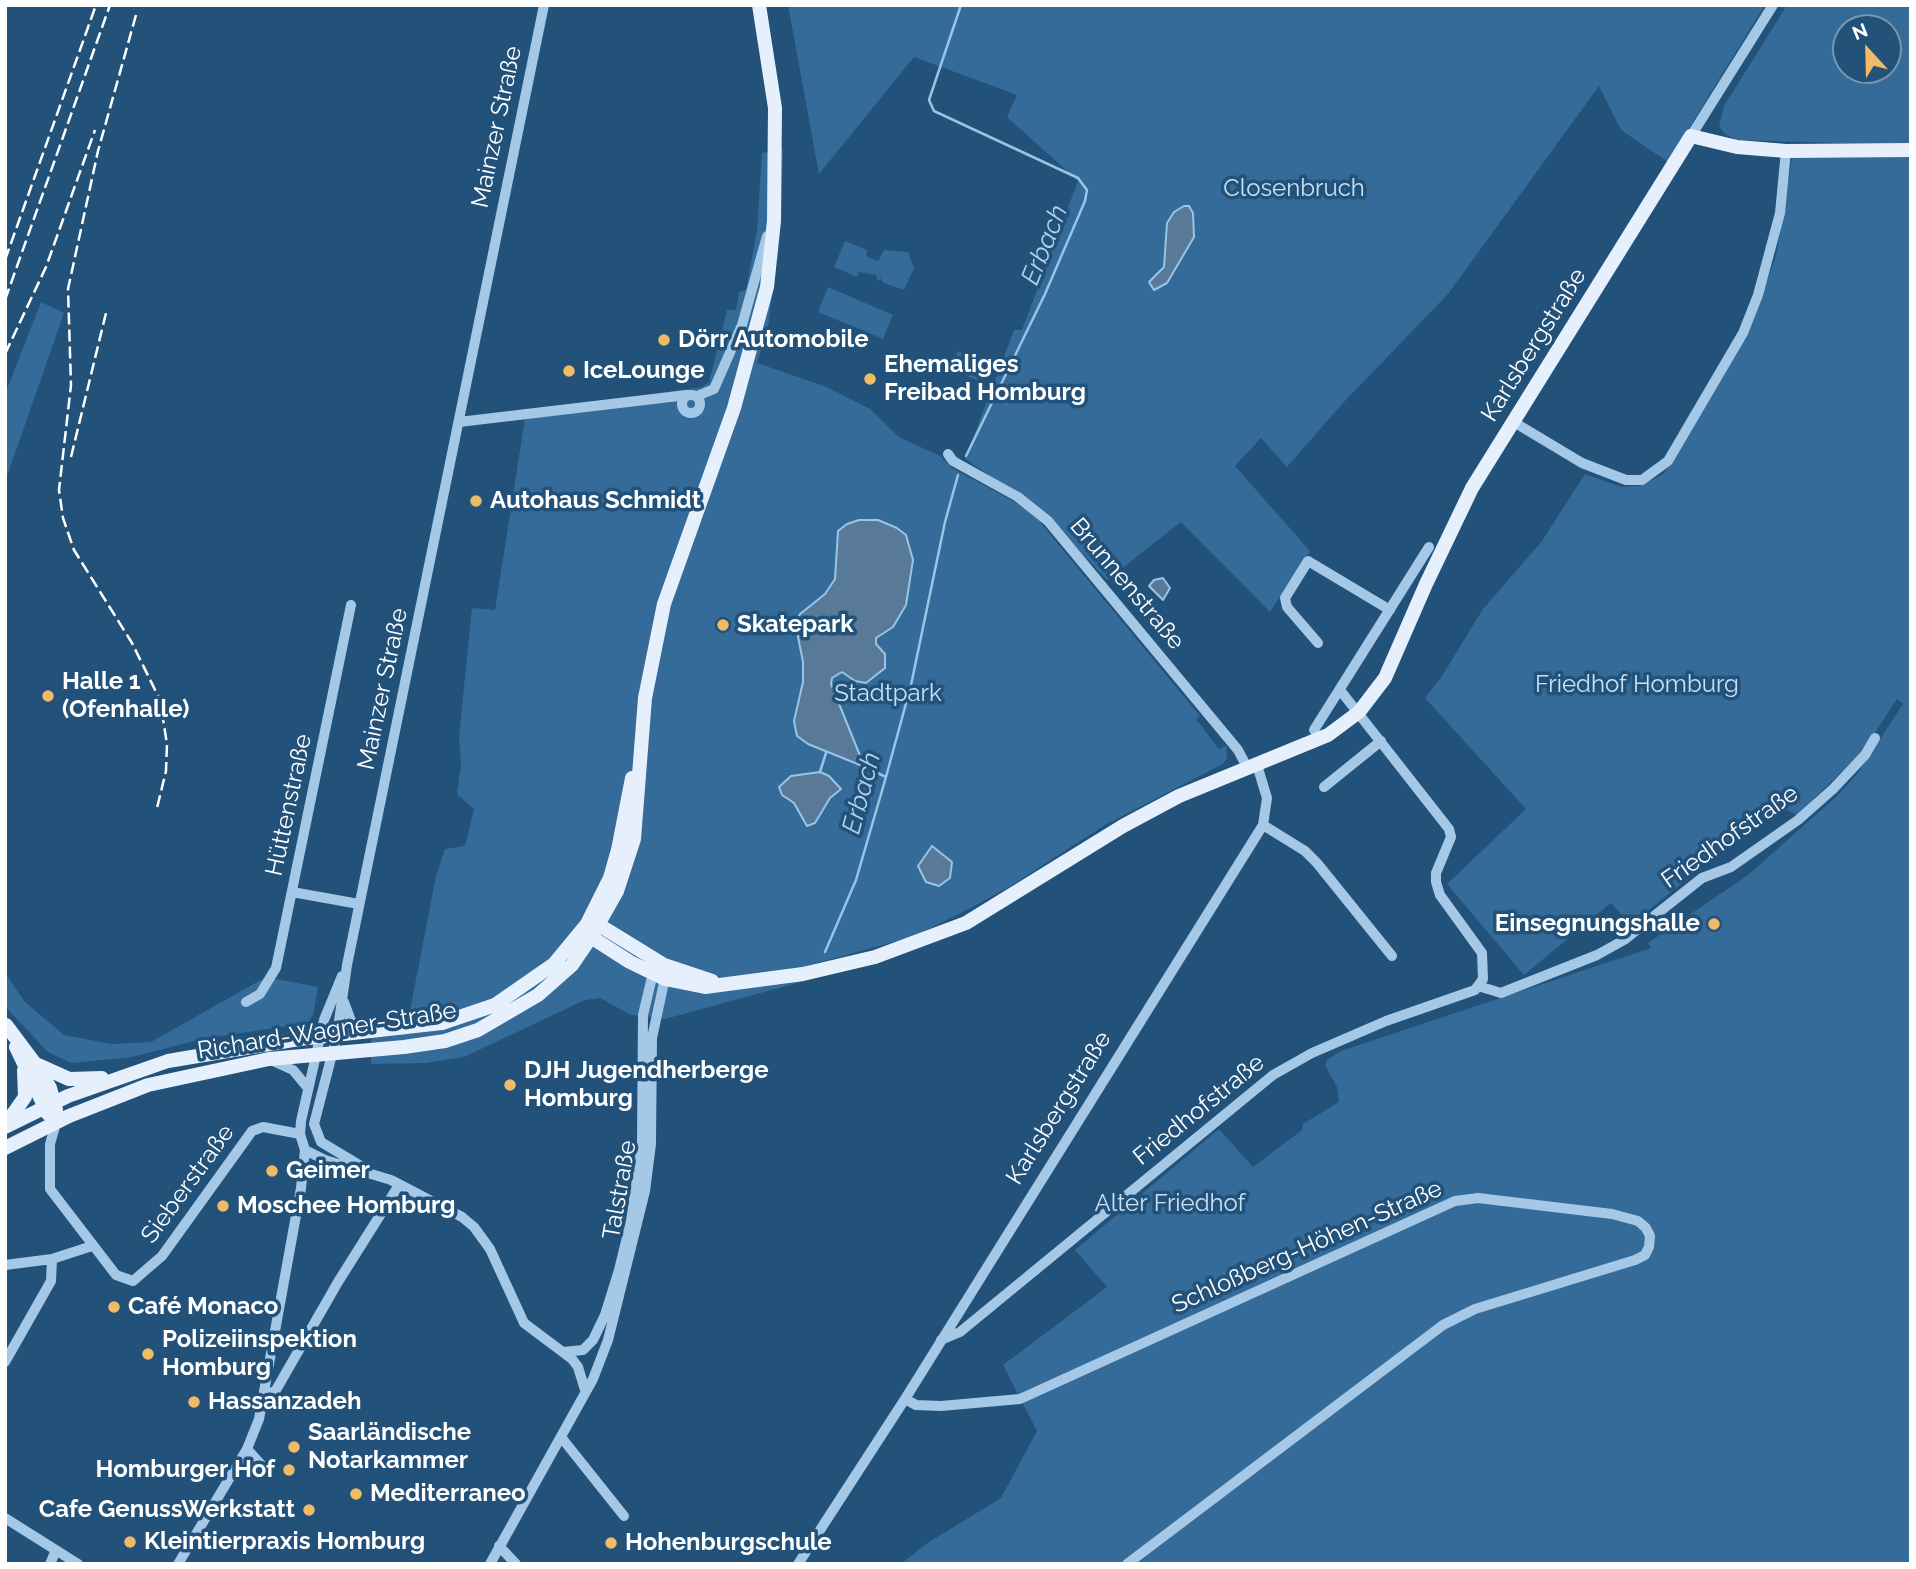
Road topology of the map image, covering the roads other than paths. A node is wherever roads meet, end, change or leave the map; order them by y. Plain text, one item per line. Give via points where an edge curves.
1 (544, 5) edge
2 (759, 5) edge
3 (1773, 5) edge
4 (1691, 136) junction
5 (1911, 150) edge
6 (1786, 151) junction
7 (774, 221) junction
8 (692, 396) junction
9 (632, 403) junction
10 (1512, 421) junction
11 (459, 422) junction
12 (948, 454) dead end
13 (1429, 547) dead end
14 (1410, 577) junction
15 (1426, 584) junction
16 (351, 605) dead end
17 (1390, 610) junction
18 (1318, 643) dead end
19 (1340, 690) junction
20 (1359, 712) junction
21 (1314, 730) dead end
22 (1875, 738) dead end
23 (1381, 741) junction
24 (1252, 767) junction
25 (1324, 787) dead end
26 (1263, 825) junction
27 (292, 892) junction
28 (359, 904) junction
29 (593, 929) junction
30 (1392, 956) dead end
31 (347, 965) junction
32 (661, 972) junction
33 (1478, 986) junction
34 (343, 996) junction
35 (246, 1002) dead end
36 (5, 1025) edge
37 (369, 1033) junction
38 (337, 1035) junction
39 (320, 1037) junction
40 (18, 1052) junction
41 (332, 1054) junction
42 (315, 1056) junction
43 (270, 1059) junction
44 (36, 1065) junction
45 (122, 1076) junction
46 (308, 1088) junction
47 (50, 1104) junction
48 (56, 1123) junction
49 (5, 1126) edge
50 (300, 1135) junction
51 (321, 1142) junction
52 (5, 1148) edge
53 (310, 1152) junction
54 (369, 1172) junction
55 (399, 1185) junction
56 (92, 1246) junction
57 (52, 1259) junction
58 (5, 1265) edge
59 (941, 1340) junction
60 (563, 1352) junction
61 (5, 1362) edge
62 (585, 1390) junction
63 (262, 1399) junction
64 (905, 1399) junction
65 (561, 1437) junction
66 (247, 1449) junction
67 (267, 1471) dead end
68 (624, 1516) dead end
69 (5, 1518) edge
70 (499, 1546) junction
71 (57, 1550) junction
72 (50, 1564) edge
73 (78, 1564) edge
74 (178, 1564) edge
75 (490, 1564) edge
76 (516, 1564) edge
77 (798, 1564) edge
78 (1128, 1564) edge

1 - 11 street, Mainzer Straße
2 - 7 main road via 775,108
3 - 4 street
4 - 6 main road via 1728,146
4 - 10 main road, Karlsbergstraße
5 - 6 main road
6 - 10 street via 1780,213 1758,295 1743,333 1668,461 1642,480 1626,480 1582,463
7 - 8 street via 742,325 714,389
7 - 29 main road via 767,287 743,383 673,572 618,850
8 - 9 street
8 - 9 street via 701,403 692,413 672,405
9 - 11 street
10 - 15 main road, Karlsbergstraße via 1462,508
11 - 28 street, Mainzer Straße
12 - 24 street, Brunnenstraße via 1048,521
13 - 14 street
14 - 15 street
14 - 17 street
15 - 20 main road, Karlsbergstraße via 1385,678
16 - 27 street, Hüttenstraße
17 - 18 street via 1308,561 1285,598 1287,607
17 - 19 street
19 - 20 street
19 - 21 street
20 - 23 street
20 - 24 main road, Karlsbergstraße via 1328,735
22 - 33 street, Friedhofstraße via 1833,789 1798,820 1731,867 1702,878 1624,940 1501,993
23 - 25 street
23 - 33 street via 1449,829 1451,837 1436,882 1440,895 1482,953 1483,979
24 - 26 street, Karlsbergstraße via 1267,798
24 - 32 main road via 1143,815 966,923 909,946 803,974 729,984
26 - 30 street via 1317,863
26 - 59 street, Karlsbergstraße
27 - 28 street
27 - 35 street, Hüttenstraße via 276,968 260,994
28 - 31 street, Mainzer Straße
29 - 32 main road
29 - 37 main road, Richard-Wagner-Straße via 554,964 495,1005 442,1023
29 - 41 main road, Richard-Wagner-Straße via 572,965 538,995 487,1026 445,1041
31 - 34 street, Mainzer Straße
31 - 39 street, Mainzer Straße
32 - 60 street, Talstraße via 643,1015 642,1143 631,1221 606,1315 583,1350
32 - 62 street, Talstraße via 652,1038 651,1144 645,1191 608,1340
33 - 59 street, Friedhofstraße via 1312,1053 1273,1075 970,1323
34 - 37 street via 351,1021
34 - 38 street, Mainzer Straße
36 - 40 main road
36 - 44 main road
37 - 38 main road, Richard-Wagner-Straße
38 - 39 main road, Richard-Wagner-Straße
38 - 41 street, Mainzer Straße
39 - 42 street, Mainzer Straße
39 - 45 main road, Richard-Wagner-Straße via 198,1055
40 - 47 main road
40 - 49 main road via 26,1091 17,1113
41 - 42 main road, Richard-Wagner-Straße
41 - 51 street, Mainzer Straße via 314,1125
42 - 43 main road, Richard-Wagner-Straße
42 - 46 street, Mainzer Straße
43 - 46 street via 293,1070
43 - 48 main road, Richard-Wagner-Straße via 148,1085
44 - 45 main road via 69,1079
44 - 47 main road
45 - 47 main road, Richard-Wagner-Straße
46 - 50 street, Mainzer Straße
47 - 48 main road
47 - 49 main road, Richard-Wagner-Straße
48 - 52 main road, Richard-Wagner-Straße
48 - 56 street via 48,1176 54,1195
50 - 53 street, Mainzer Straße
50 - 56 street, Sieberstraße via 270,1128 252,1131 156,1264 133,1281 116,1275
51 - 53 street via 310,1144
51 - 54 street
53 - 54 street
53 - 63 street, Mainzer Straße
54 - 55 street
55 - 60 street via 462,1217 479,1232 491,1249 517,1312 538,1336
55 - 63 street via 276,1390
56 - 57 street
57 - 58 street
57 - 61 street via 51,1280
59 - 64 street, Karlsbergstraße
60 - 62 street via 578,1367
62 - 65 street, Talstraße
63 - 66 street, Mainzer Straße
64 - 77 street, Karlsbergstraße
64 - 78 street, Schloßberg-Höhen-Straße via 916,1405 941,1406 1027,1396 1455,1201 1478,1198 1626,1216 1646,1228 1649,1247 1635,1260 1475,1309 1443,1325
65 - 68 street
65 - 70 street, Talstraße
66 - 67 street
66 - 74 street, Mainzer Straße
69 - 71 street
70 - 75 street, Talstraße
70 - 76 street
71 - 72 street
71 - 73 street

